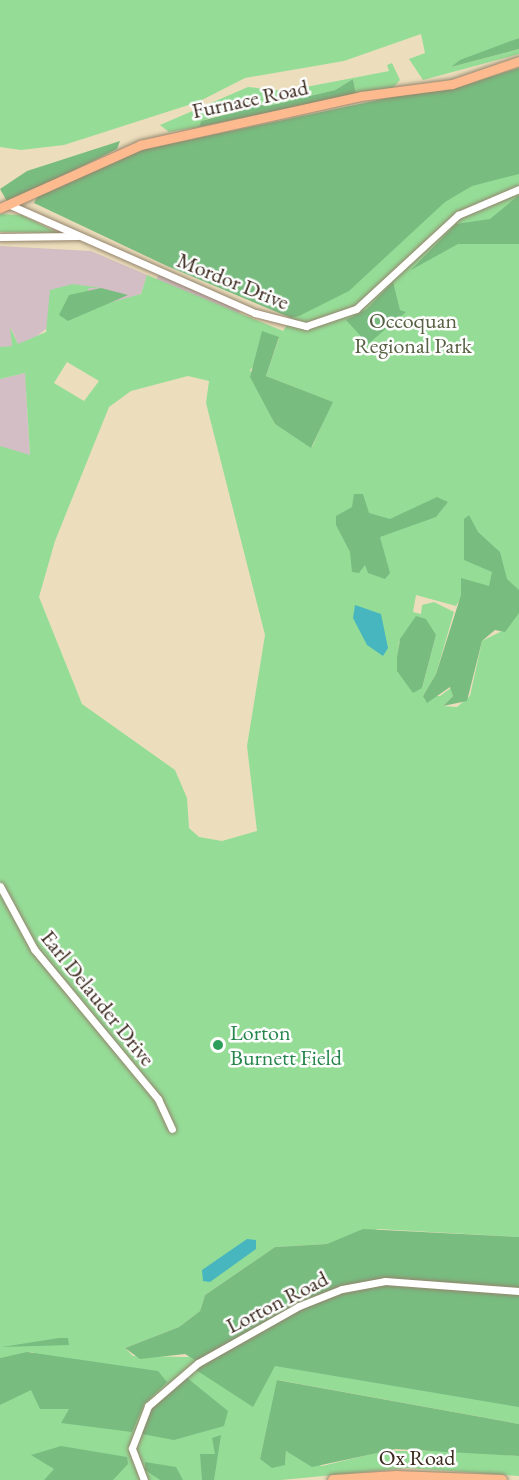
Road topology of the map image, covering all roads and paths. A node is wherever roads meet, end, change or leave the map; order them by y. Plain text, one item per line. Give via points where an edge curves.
1 (519, 61) edge
2 (519, 189) edge
3 (5, 207) edge
4 (81, 236) junction
5 (0, 237) edge
6 (0, 886) edge
7 (172, 1129) dead end
8 (519, 1291) edge
9 (144, 1480) edge
10 (333, 1480) edge
11 (502, 1480) edge

1 - 3 main road, Furnace Road via 452,84 361,96 149,142 89,163
2 - 4 street, Mordor Drive via 458,215 356,309 317,325 294,325 255,313
3 - 4 street, Mordor Drive
4 - 5 street
6 - 7 street, Earl Delauder Drive via 34,949 158,1099
8 - 9 street, Lorton Road via 399,1280 357,1285 299,1306 198,1363 142,1415 132,1455
10 - 11 highway, Ox Road via 441,1476

